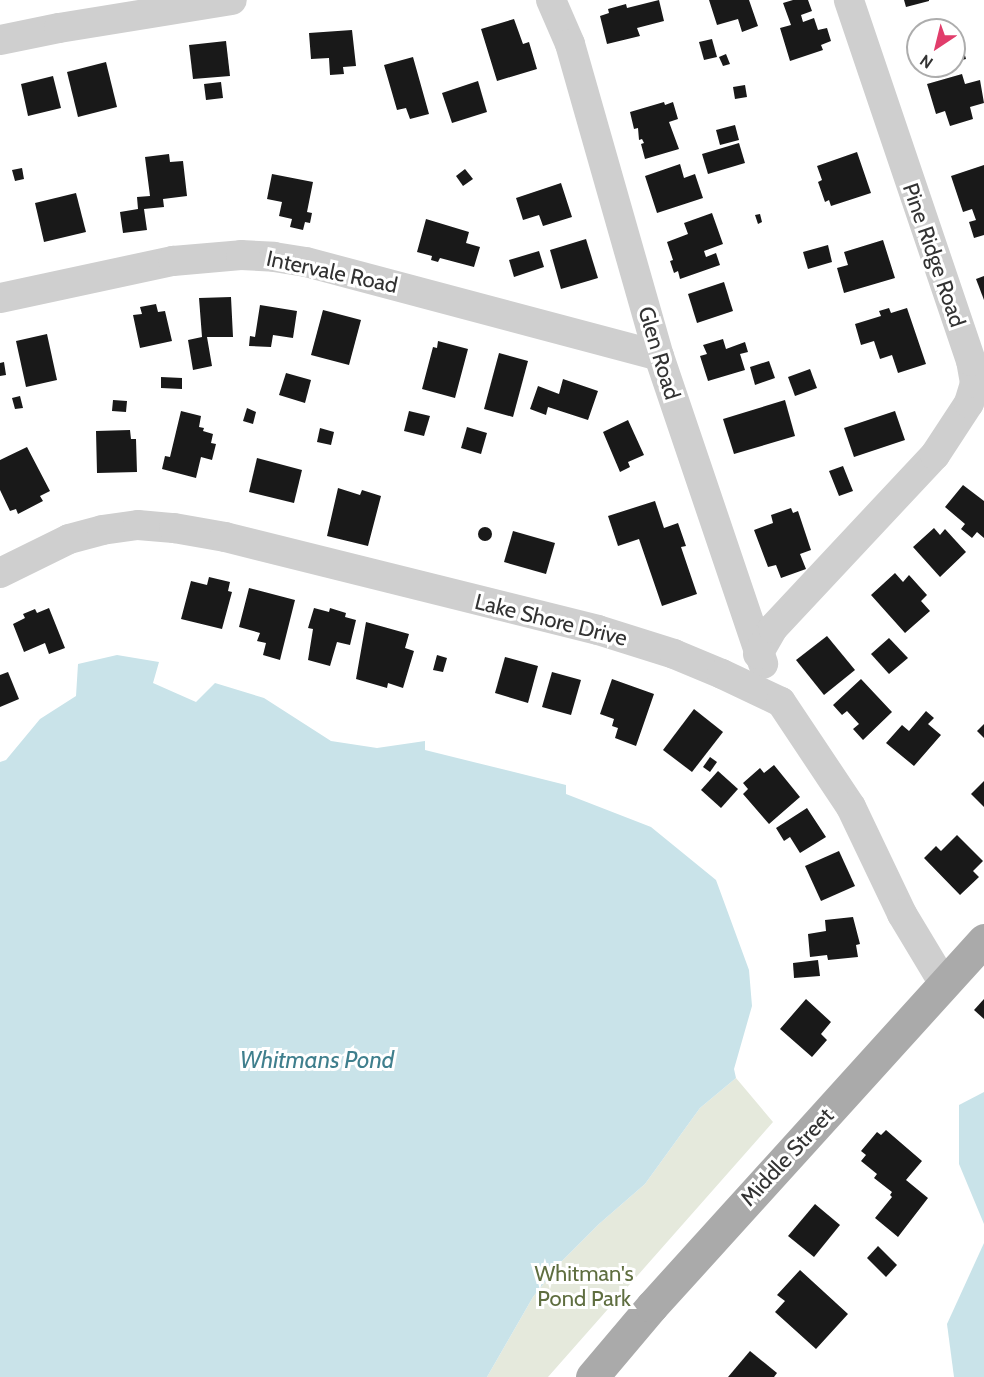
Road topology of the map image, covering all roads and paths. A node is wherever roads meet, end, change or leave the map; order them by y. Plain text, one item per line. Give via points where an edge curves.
1 (232, 0) edge
2 (551, 0) edge
3 (849, 0) edge
4 (0, 40) edge
5 (0, 298) edge
6 (659, 356) junction
7 (0, 573) edge
8 (758, 654) junction
9 (781, 702) junction
10 (984, 940) edge
11 (944, 984) junction
12 (592, 1377) edge

1 - 4 street
2 - 6 street, Glen Road via 570,44
3 - 8 street, Pine Ridge Road via 971,361 975,383 969,403 935,455 773,628
5 - 6 street, Intervale Road via 173,261 241,255 274,257 306,262
6 - 8 street, Glen Road
7 - 9 street, Lake Shore Drive via 69,539 102,530 138,525 174,528 225,537 598,630 674,654
8 - 9 street, Glen Road
9 - 11 street via 851,807 902,914
10 - 11 main road, Middle Street
11 - 12 main road, Middle Street

